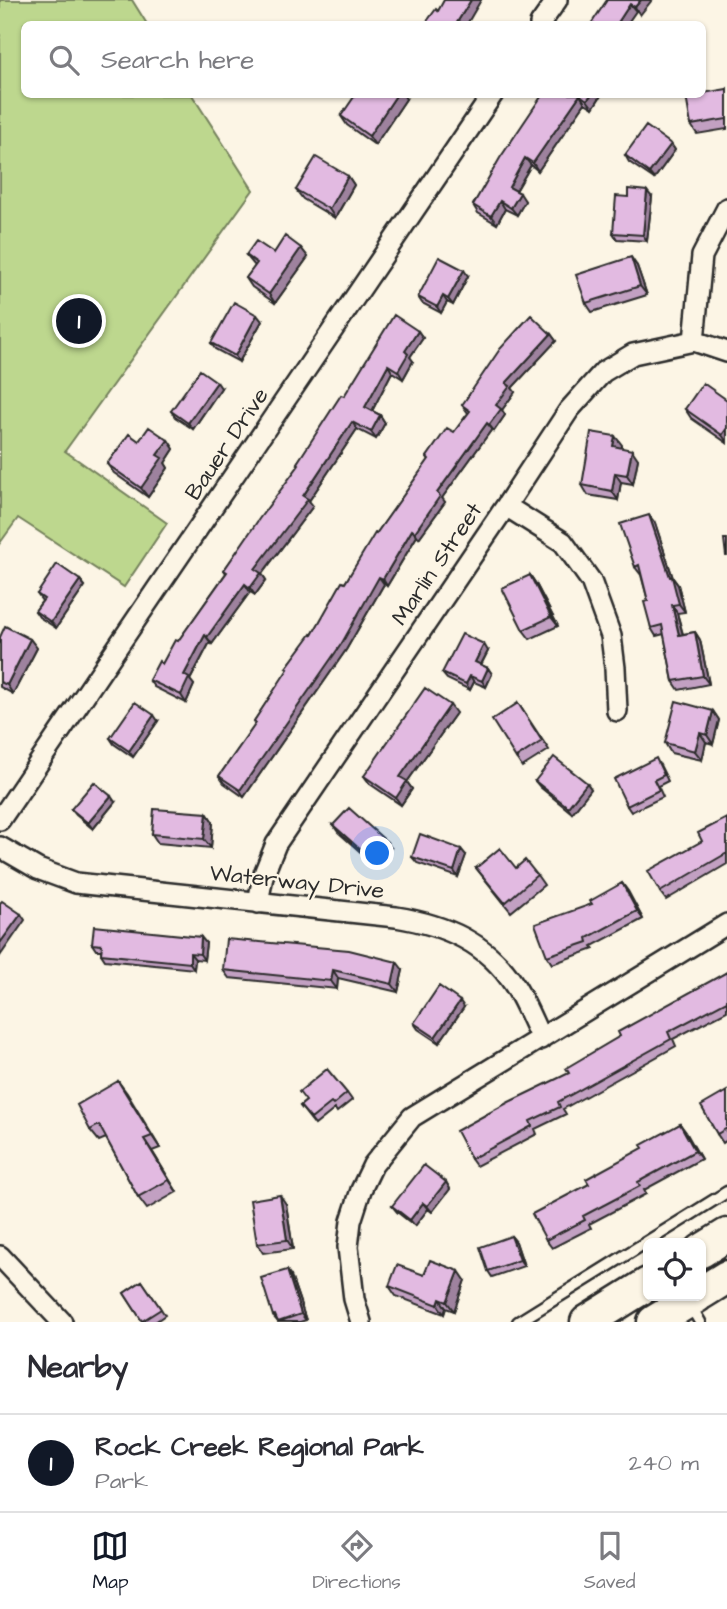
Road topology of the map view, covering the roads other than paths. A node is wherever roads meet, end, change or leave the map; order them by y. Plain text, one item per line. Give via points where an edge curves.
1 (557, 0) edge
2 (542, 21) edge
3 (490, 98) edge
4 (727, 208) edge
5 (694, 341) junction
6 (727, 352) edge
7 (506, 506) junction
8 (617, 710) dead end
9 (0, 820) edge
10 (0, 847) edge
11 (258, 903) junction
12 (727, 924) edge
13 (541, 1039) junction
14 (727, 1192) edge
15 (727, 1235) edge
16 (706, 1248) edge
17 (0, 1256) edge
18 (727, 1277) edge
19 (643, 1287) edge
20 (694, 1302) edge
21 (62, 1321) edge
22 (361, 1322) edge
23 (518, 1322) edge
24 (587, 1322) edge
25 (654, 1322) edge

1 - 2 street
3 - 9 street, Bauer Drive
4 - 5 street via 702,256
5 - 6 street
5 - 7 street, Marlin Street via 633,354 603,372 569,410
7 - 8 street via 563,542 591,581 611,636
7 - 11 street, Marlin Street via 276,844
10 - 11 street, Waterway Drive via 37,869 76,883
11 - 13 street, Waterway Drive via 397,917 457,933 494,960 515,986
12 - 13 street
13 - 22 street via 412,1117 373,1165 354,1211 348,1247
14 - 23 lane
15 - 16 main road
17 - 21 street
18 - 20 main road
19 - 24 main road
20 - 25 main road

